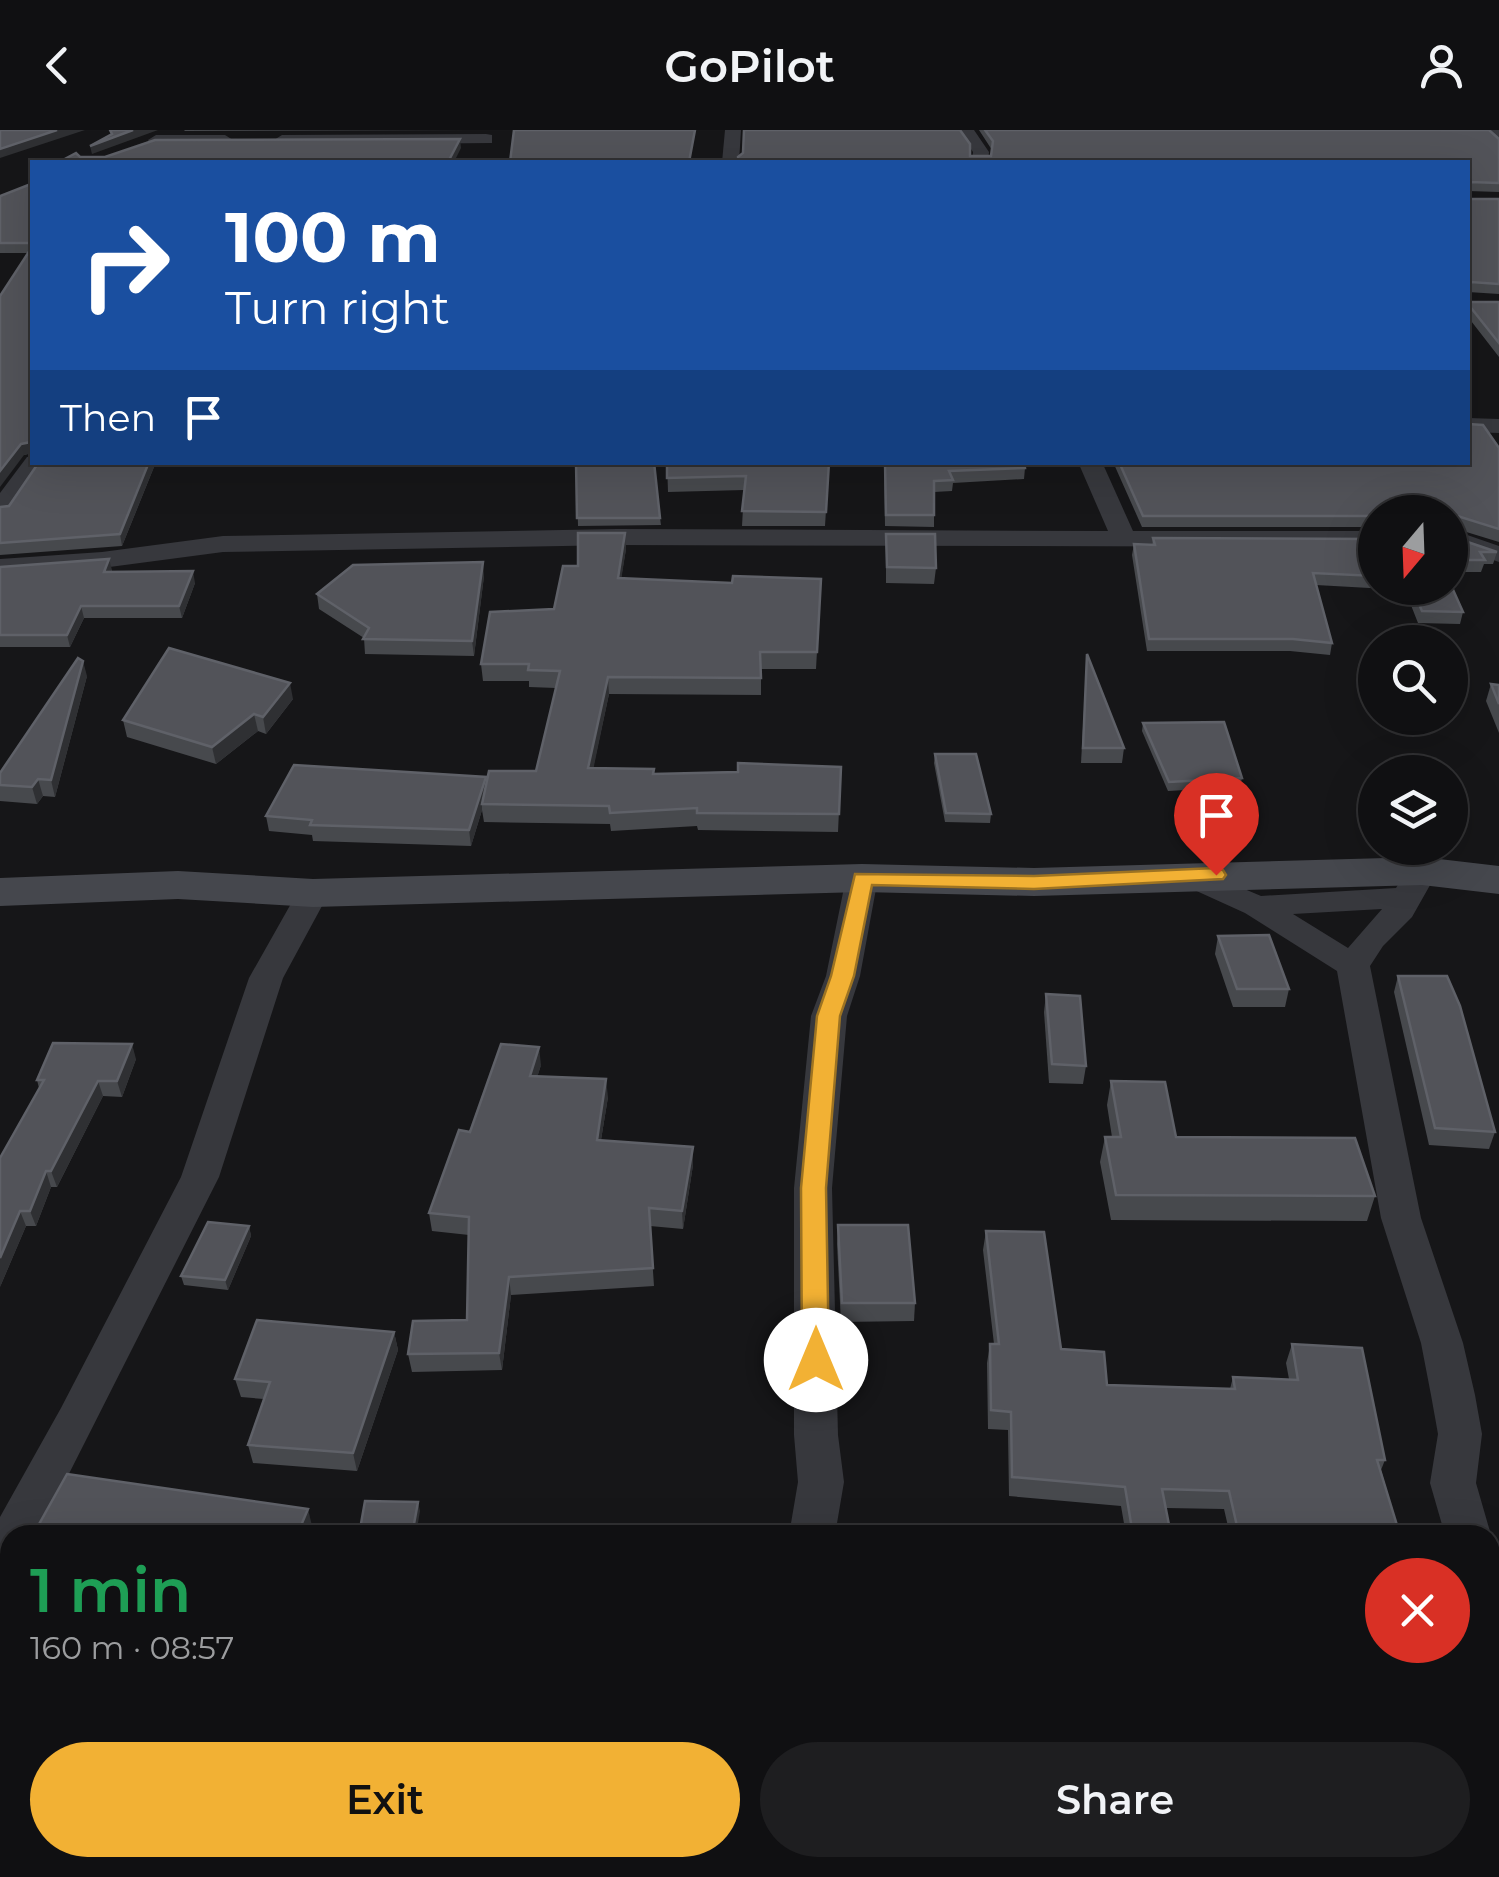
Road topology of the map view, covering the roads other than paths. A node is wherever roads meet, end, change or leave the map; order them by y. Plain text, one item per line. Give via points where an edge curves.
1 (185, 130) edge
2 (733, 130) edge
3 (966, 130) edge
4 (1490, 130) edge
5 (487, 134) edge
6 (234, 140) edge
7 (254, 140) edge
8 (1499, 140) edge
9 (479, 160) edge
10 (731, 160) edge
11 (980, 160) edge
12 (1470, 425) edge
13 (1499, 426) edge
14 (34, 465) edge
15 (1091, 465) edge
16 (0, 510) edge
17 (1123, 536) junction
18 (1358, 539) edge
19 (1468, 544) edge
20 (1499, 554) edge
21 (0, 567) edge
22 (1190, 876) junction
23 (862, 878) junction
24 (1499, 880) edge
25 (1414, 884) junction
26 (0, 892) edge
27 (313, 893) junction
28 (1257, 906) junction
29 (1353, 966) junction
30 (20, 1525) edge
31 (814, 1525) edge
32 (1465, 1525) edge

1 - 6 street via 148,143
2 - 10 street
3 - 11 street
4 - 8 street
5 - 7 street
5 - 9 street
12 - 13 street
14 - 16 street
15 - 17 street
17 - 18 street
17 - 21 street via 223,544
19 - 20 street
22 - 23 street via 1034,882
22 - 25 street
22 - 28 street
23 - 27 street
23 - 31 street via 829,1016 813,1188 821,1482
24 - 25 street
25 - 28 street
25 - 29 street
26 - 27 street via 178,884
27 - 30 street via 266,978 200,1177
28 - 29 street
29 - 32 street via 1401,1218 1453,1395 1460,1434 1453,1483

